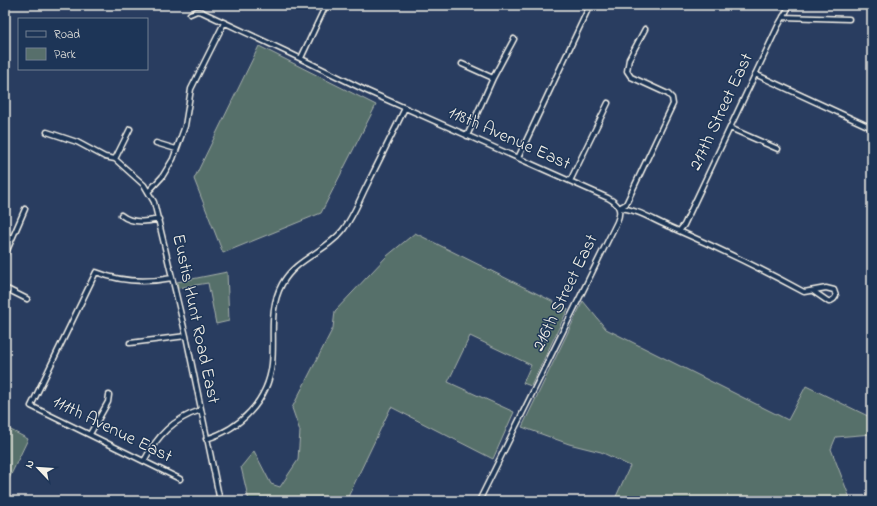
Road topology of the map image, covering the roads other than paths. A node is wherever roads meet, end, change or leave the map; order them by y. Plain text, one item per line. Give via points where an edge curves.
1 (326, 5) edge
2 (590, 5) edge
3 (790, 5) edge
4 (190, 14) dead end
5 (783, 17) junction
6 (849, 19) dead end
7 (224, 23) junction
8 (644, 29) dead end
9 (514, 39) dead end
10 (301, 58) junction
11 (462, 64) dead end
12 (755, 74) junction
13 (493, 78) junction
14 (608, 103) dead end
15 (405, 108) junction
16 (730, 128) junction
17 (872, 128) edge
18 (130, 129) dead end
19 (47, 132) dead end
20 (467, 136) junction
21 (156, 143) dead end
22 (176, 149) junction
23 (778, 149) dead end
24 (518, 158) junction
25 (115, 159) junction
26 (570, 181) junction
27 (149, 191) junction
28 (619, 208) junction
29 (25, 209) dead end
30 (121, 215) dead end
31 (159, 219) junction
32 (680, 230) junction
33 (5, 255) edge
34 (172, 278) junction
35 (5, 288) edge
36 (814, 291) junction
37 (27, 298) dead end
38 (186, 336) junction
39 (130, 343) dead end
40 (109, 395) dead end
41 (201, 410) junction
42 (90, 434) junction
43 (206, 439) junction
44 (144, 461) junction
45 (180, 479) dead end
46 (220, 501) edge
47 (480, 501) edge

1 - 10 street
2 - 24 street
3 - 5 street, 217th Street East
4 - 7 street, 118th Avenue East via 202,12
5 - 6 street
5 - 12 street, 217th Street East
7 - 10 street, 118th Avenue East
7 - 22 street via 191,89 185,126
8 - 28 street, 216th Street East via 629,59 627,71 631,77 668,94 672,98 671,108 626,204
9 - 13 street
10 - 15 street, 118th Avenue East
11 - 13 street
12 - 16 street, 217th Street East
12 - 17 street
13 - 20 street
14 - 26 street
15 - 20 street, 118th Avenue East
15 - 43 street via 347,224 332,241 299,263 282,283 273,307 272,364 263,394 250,412 235,426
16 - 23 street
16 - 32 street, 217th Street East
18 - 25 street
19 - 25 street
20 - 24 street, 118th Avenue East
21 - 22 street
22 - 27 street via 166,172
24 - 26 street, 118th Avenue East
25 - 27 street, Eustis Hunt Road East
26 - 28 street, 118th Avenue East via 614,202
27 - 31 street, Eustis Hunt Road East
28 - 32 street, 118th Avenue East via 631,209
28 - 47 street, 216th Street East via 619,218
29 - 33 street
30 - 31 street via 129,220
31 - 34 street, Eustis Hunt Road East
32 - 36 street, 118th Avenue East via 752,263 804,292
34 - 38 street, Eustis Hunt Road East
34 - 42 street, 111th Avenue East via 134,281 96,272 30,406
35 - 37 street
36 - 36 street, 118th Avenue East via 826,288 836,293 836,296 829,302
38 - 39 street
38 - 41 street, Eustis Hunt Road East
40 - 42 street via 108,402
41 - 43 street, Eustis Hunt Road East
41 - 44 street via 169,426 155,441
42 - 44 street, 111th Avenue East
43 - 46 street, Eustis Hunt Road East
44 - 45 street, 111th Avenue East

